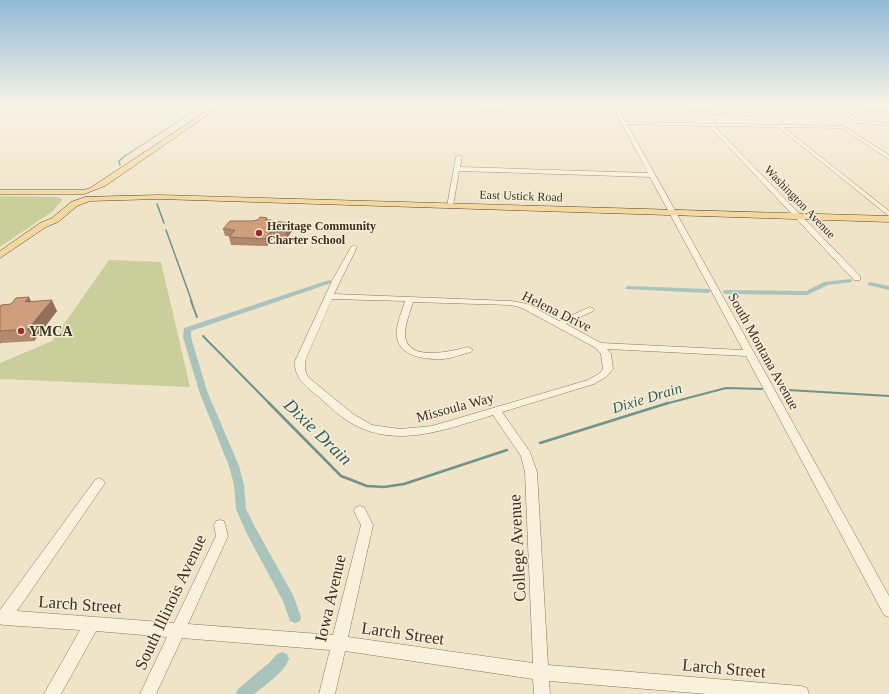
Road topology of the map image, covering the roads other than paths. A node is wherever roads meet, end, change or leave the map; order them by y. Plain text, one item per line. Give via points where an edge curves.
1 (172, 137) edge
2 (632, 137) edge
3 (723, 137) edge
4 (793, 137) edge
5 (859, 137) edge
6 (459, 157) dead end
7 (889, 157) edge
8 (457, 169) junction
9 (125, 170) junction
10 (652, 175) junction
11 (0, 192) edge
12 (101, 194) junction
13 (87, 195) junction
14 (152, 197) junction
15 (74, 198) junction
16 (450, 206) junction
17 (673, 213) junction
18 (889, 214) edge
19 (798, 217) junction
20 (889, 219) edge
21 (43, 225) junction
22 (354, 247) dead end
23 (0, 255) edge
24 (857, 278) dead end
25 (330, 296) junction
26 (410, 299) junction
27 (590, 309) dead end
28 (560, 324) junction
29 (599, 346) junction
30 (468, 350) dead end
31 (749, 353) junction
32 (496, 411) junction
33 (99, 483) dead end
34 (360, 512) dead end
35 (220, 525) dead end
36 (889, 610) edge
37 (2, 617) edge
38 (92, 624) junction
39 (177, 631) junction
40 (339, 643) junction
41 (541, 672) junction
42 (749, 692) edge
43 (52, 694) edge
44 (148, 694) edge
45 (327, 694) edge
46 (542, 694) edge
47 (801, 694) edge

1 - 9 main road
2 - 10 street, South Montana Avenue
3 - 19 street, Washington Avenue
4 - 18 street
5 - 7 street
6 - 8 street
8 - 10 street
8 - 16 street
9 - 12 main road via 105,187
9 - 13 main road via 112,176
10 - 17 street, South Montana Avenue
11 - 13 main road, East Ustick Road
11 - 15 main road, East Ustick Road via 62,194
12 - 13 main road, East Ustick Road via 97,191
12 - 14 main road, East Ustick Road
13 - 14 main road, East Ustick Road
13 - 15 main road, East Ustick Road
13 - 21 main road via 55,220
14 - 16 main road, East Ustick Road
15 - 21 main road
16 - 17 main road, East Ustick Road
17 - 19 main road, East Ustick Road
17 - 31 street, South Montana Avenue
19 - 20 main road, East Ustick Road
19 - 24 street, Washington Avenue
21 - 23 main road
22 - 25 street
25 - 26 street, Helena Drive
25 - 32 street, Missoula Way via 300,360 299,369 302,376 350,417 370,428 400,433 432,430
26 - 28 street, Helena Drive via 518,304
26 - 30 street via 401,334 404,346 430,357
27 - 28 street
28 - 29 street, Helena Drive
29 - 31 street, Helena Drive
29 - 32 street, Missoula Way via 606,354 608,362 608,369 603,375 591,382
31 - 36 street, South Montana Avenue
32 - 41 street, College Avenue via 526,454 531,472
33 - 37 street
34 - 40 street, Iowa Avenue via 367,525
35 - 39 street, South Illinois Avenue via 222,536
37 - 38 street, Larch Street
38 - 39 street, Larch Street
38 - 43 street
39 - 40 street, Larch Street
39 - 44 street, South Illinois Avenue
40 - 41 street, Larch Street
40 - 45 street, Iowa Avenue
41 - 42 street, Larch Street
41 - 46 street, College Avenue
42 - 47 street, Larch Street

